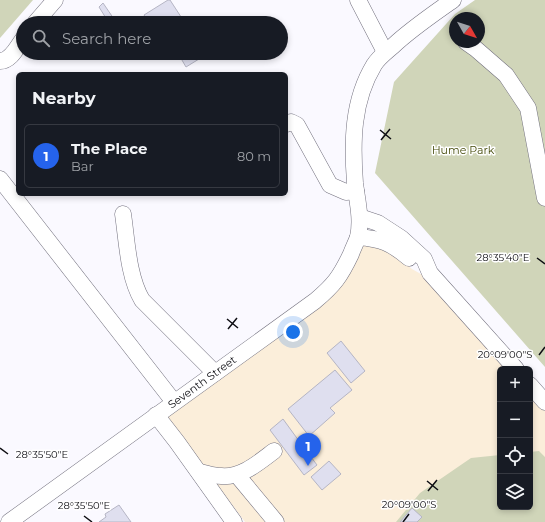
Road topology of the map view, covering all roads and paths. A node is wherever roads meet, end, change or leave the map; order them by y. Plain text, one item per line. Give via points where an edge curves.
1 (55, 0) edge
2 (358, 0) edge
3 (453, 0) edge
4 (41, 16) edge
5 (476, 48) edge
6 (16, 49) edge
7 (385, 52) junction
8 (0, 61) edge
9 (288, 123) edge
10 (0, 179) edge
11 (356, 191) junction
12 (545, 198) edge
13 (123, 214) dead end
14 (360, 217) junction
15 (358, 237) junction
16 (430, 272) junction
17 (513, 366) edge
18 (215, 373) junction
19 (533, 388) edge
20 (174, 402) junction
21 (545, 402) edge
22 (156, 415) junction
23 (274, 451) dead end
24 (199, 472) junction
25 (237, 474) junction
26 (9, 522) edge
27 (234, 522) edge
28 (276, 522) edge

1 - 4 street
2 - 7 street
3 - 7 street, Seventh Street
5 - 12 street via 506,75 528,108
6 - 8 street via 7,60
7 - 11 street, Seventh Street via 374,64 367,78 354,118
9 - 11 street via 297,125 330,185 346,192
10 - 20 street
11 - 14 street, Seventh Street
13 - 18 street via 136,290 142,300
14 - 15 street, Seventh Street
14 - 16 street via 378,223 401,238 424,259
15 - 16 street via 373,238 396,247
15 - 18 street, Seventh Street via 344,269 331,288
16 - 17 street
18 - 20 street, Seventh Street
19 - 21 street
20 - 22 street, Seventh Street
22 - 24 street
22 - 26 street, Seventh Street
23 - 25 street via 254,466
24 - 25 street via 222,476
24 - 27 street
25 - 28 street

